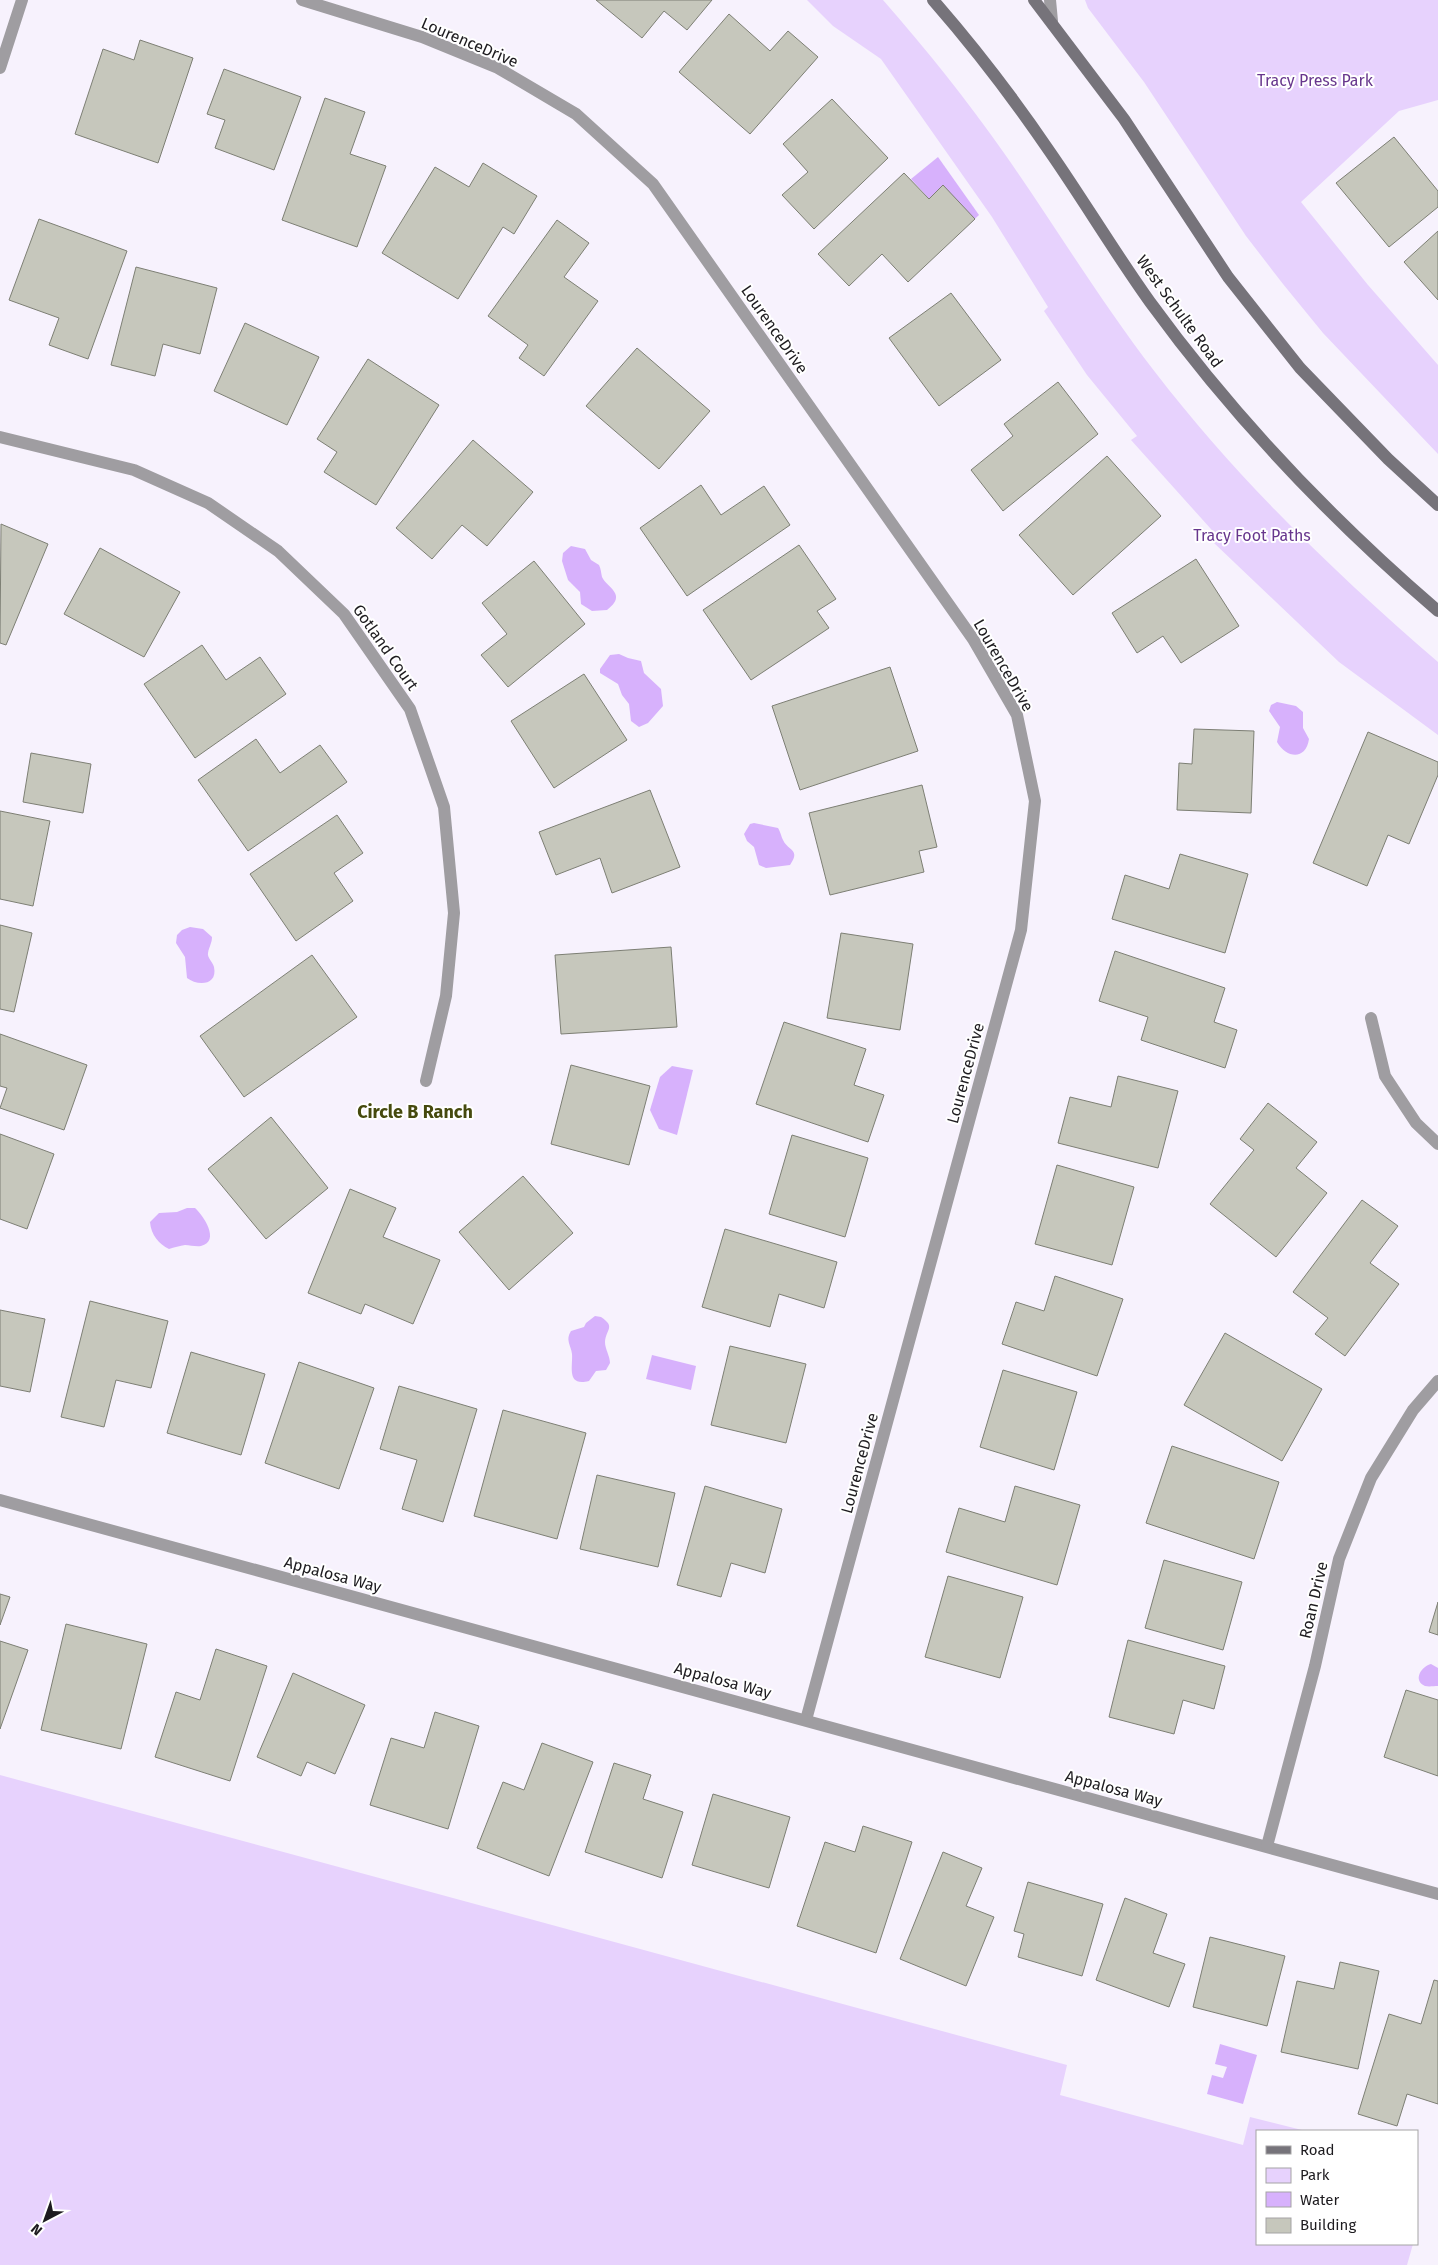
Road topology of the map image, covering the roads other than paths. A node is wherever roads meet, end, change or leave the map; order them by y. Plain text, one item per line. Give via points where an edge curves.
1 (22, 0) edge
2 (302, 0) edge
3 (933, 0) edge
4 (1034, 0) edge
5 (1050, 0) edge
6 (1052, 21) junction
7 (0, 68) edge
8 (0, 437) edge
9 (1438, 505) edge
10 (1438, 611) edge
11 (1371, 1018) dead end
12 (426, 1081) dead end
13 (1438, 1144) edge
14 (1438, 1381) edge
15 (0, 1500) edge
16 (806, 1720) junction
17 (1267, 1846) junction
18 (1438, 1894) edge

1 - 7 street
2 - 16 street, LourenceDrive via 422,37 498,68 576,114 653,184 973,639 1017,715 1035,801 1021,930
3 - 10 main road, West Schulte Road via 972,45 1049,150 1149,301 1221,394 1322,504
4 - 6 main road
5 - 6 street
6 - 9 main road via 1124,119 1228,278 1300,368 1388,459
8 - 12 street, Gotland Court via 134,470 208,503 278,551 344,614 410,709 444,807 454,913 446,996
11 - 13 street via 1385,1076 1416,1123
14 - 17 street, Roan Drive via 1413,1410 1371,1478 1339,1559 1315,1666
15 - 16 street, Appalosa Way
16 - 17 street, Appalosa Way
17 - 18 street, Appalosa Way

